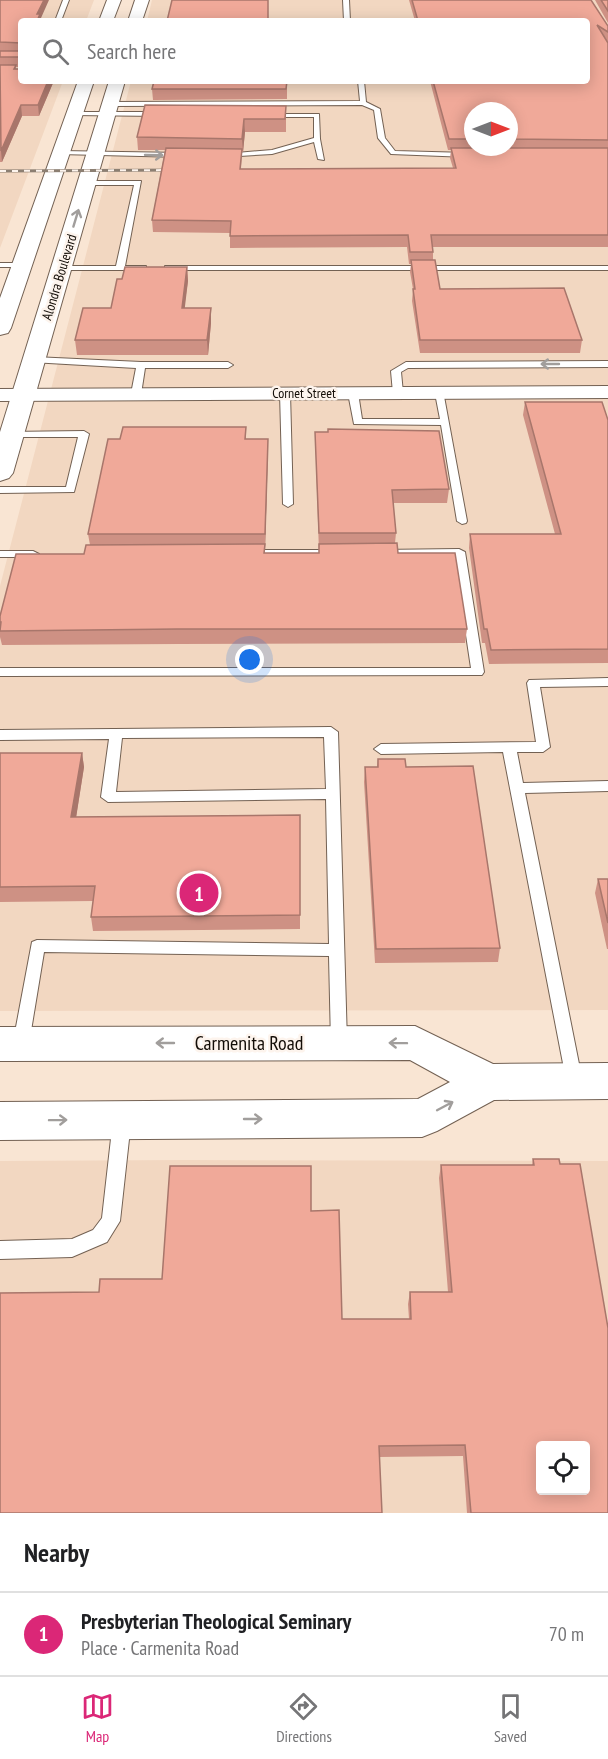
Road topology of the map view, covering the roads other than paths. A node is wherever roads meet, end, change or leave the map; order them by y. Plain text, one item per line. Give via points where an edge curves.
1 (66, 0) edge
2 (114, 0) edge
3 (141, 0) edge
4 (346, 0) edge
5 (59, 18) edge
6 (106, 18) edge
7 (136, 18) edge
8 (348, 18) edge
9 (85, 84) edge
10 (116, 84) edge
11 (361, 84) edge
12 (363, 103) junction
13 (76, 109) junction
14 (109, 109) junction
15 (170, 114) edge
16 (260, 115) edge
17 (317, 140) junction
18 (61, 153) junction
19 (95, 155) junction
20 (464, 155) edge
21 (186, 156) edge
22 (221, 156) edge
23 (322, 159) dead end
24 (87, 183) junction
25 (0, 265) edge
26 (22, 265) junction
27 (61, 268) junction
28 (120, 268) junction
29 (608, 268) edge
30 (2, 319) edge
31 (34, 360) junction
32 (608, 364) edge
33 (141, 365) junction
34 (228, 365) dead end
35 (608, 392) edge
36 (285, 393) junction
37 (353, 393) junction
38 (398, 393) junction
39 (440, 393) junction
40 (12, 394) edge
41 (136, 394) junction
42 (445, 422) junction
43 (11, 434) junction
44 (0, 473) edge
45 (0, 490) edge
46 (288, 504) dead end
47 (462, 521) dead end
48 (235, 553) edge
49 (47, 554) edge
50 (0, 555) edge
51 (0, 672) edge
52 (608, 682) edge
53 (116, 733) junction
54 (0, 735) edge
55 (509, 748) junction
56 (381, 749) dead end
57 (608, 786) edge
58 (517, 788) junction
59 (334, 794) junction
60 (336, 950) junction
61 (339, 1042) junction
62 (10, 1044) edge
63 (591, 1081) edge
64 (489, 1082) junction
65 (122, 1119) junction
66 (0, 1120) edge
67 (0, 1250) edge

1 - 5 lane
2 - 6 main road
3 - 7 main road
4 - 8 lane
9 - 13 main road
10 - 14 main road, Alondra Boulevard
11 - 12 lane
12 - 14 lane
12 - 20 lane via 377,109 380,137 393,153
13 - 14 main road
13 - 18 main road
14 - 15 lane
14 - 19 main road, Alondra Boulevard
16 - 17 lane via 317,115
17 - 22 lane via 245,156
17 - 23 lane
18 - 19 lane
18 - 26 main road
19 -> 21 lane
19 - 24 main road, Alondra Boulevard
27 -> 24 main road, Alondra Boulevard
24 - 28 lane via 138,183
25 - 26 lane
26 - 30 main road
27 - 28 lane
27 - 31 main road, Alondra Boulevard
28 - 29 lane
31 - 33 lane
31 - 40 main road, Alondra Boulevard
32 -> 38 lane via 406,365 396,371
33 - 34 lane
33 - 41 lane
35 - 39 street, Cornet Street
36 - 37 street, Cornet Street
36 - 41 street, Cornet Street
36 - 46 lane
37 - 38 street, Cornet Street
37 - 42 lane via 357,422
38 - 39 street, Cornet Street
39 - 42 lane
40 - 41 street, Cornet Street
40 - 43 main road, Alondra Boulevard
42 - 47 lane
43 - 44 main road, Alondra Boulevard
43 - 45 lane via 84,434 70,490
48 - 51 lane via 459,552 478,672
49 - 50 lane
52 - 55 lane via 532,683 543,747
53 - 54 lane
53 - 59 lane via 331,732
53 - 59 lane via 108,797
55 - 56 lane
55 - 58 lane
57 - 58 lane
58 - 63 lane
59 - 60 lane
60 - 61 lane
60 - 62 lane via 37,946
61 -> 62 main road, Carmenita Road
64 -> 61 main road, Carmenita Road via 415,1043
63 - 64 main road, Carmenita Road
65 -> 64 main road, Carmenita Road via 422,1118
66 -> 65 main road, Carmenita Road
65 - 67 lane via 111,1221 100,1236 72,1248

